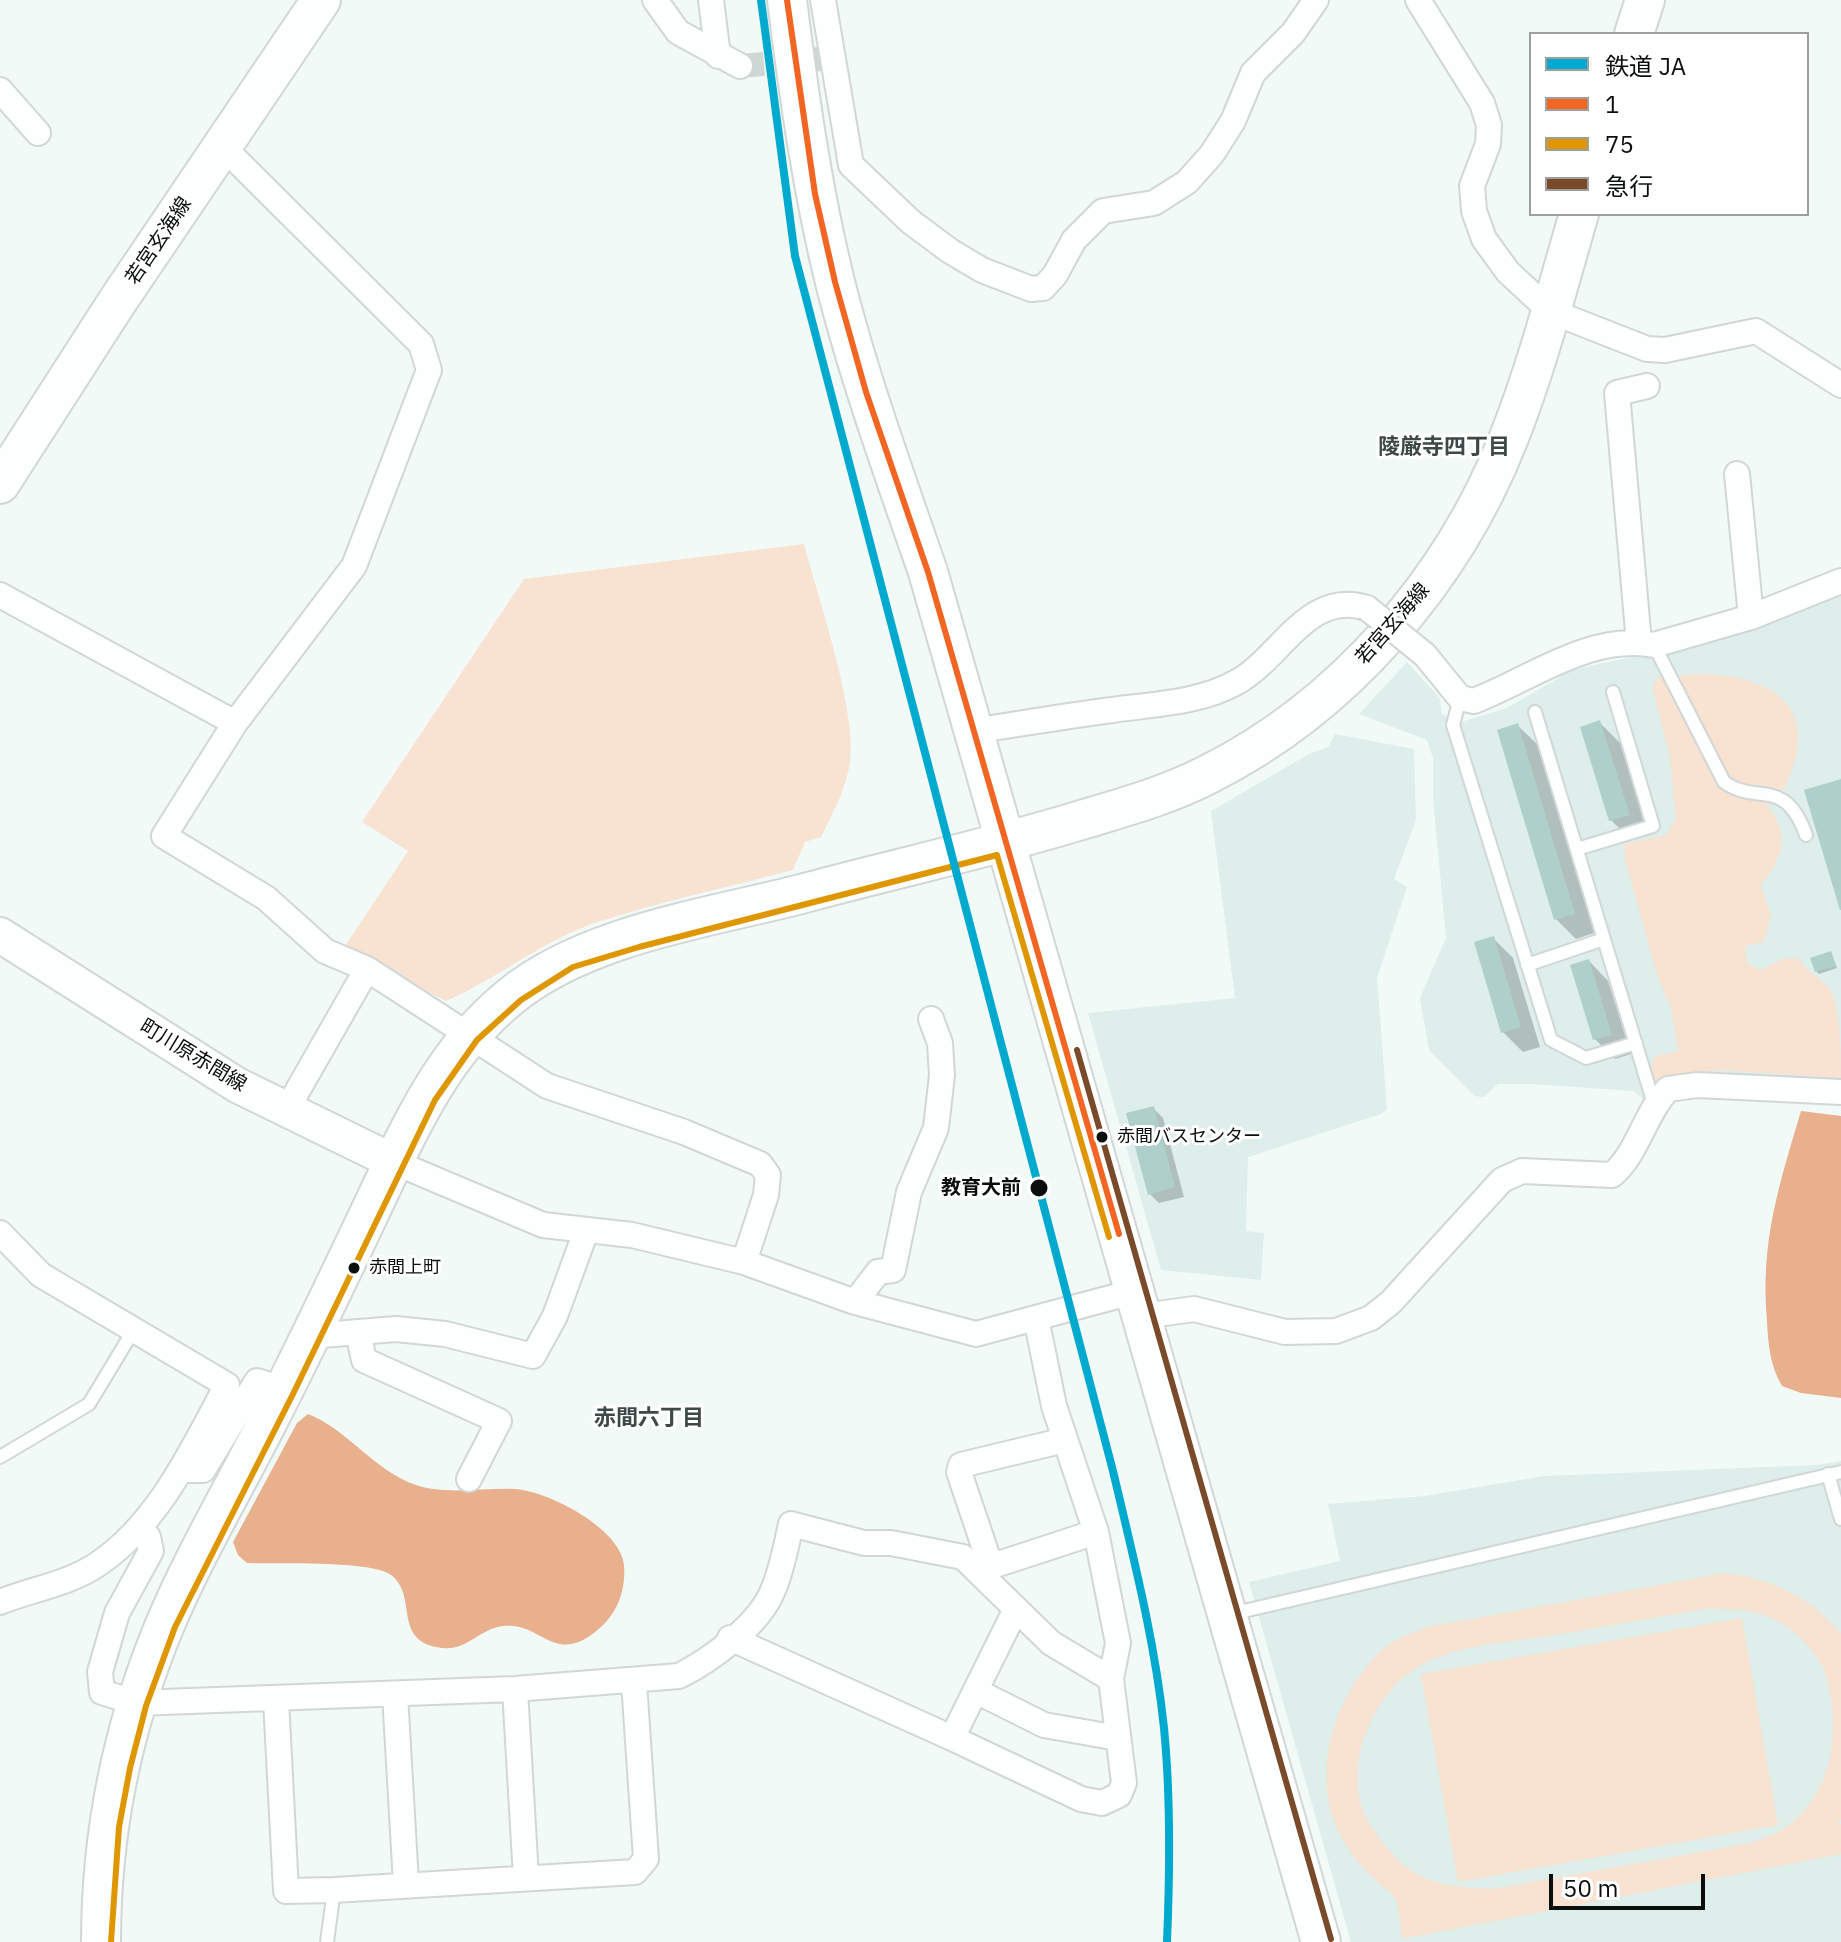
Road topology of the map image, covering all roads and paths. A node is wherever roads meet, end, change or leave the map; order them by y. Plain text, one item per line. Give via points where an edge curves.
1 (321, 0) edge
2 (655, 0) edge
3 (711, 0) edge
4 (787, 0) edge
5 (823, 0) edge
6 (1316, 0) edge
7 (1418, 0) edge
8 (1645, 0) edge
9 (1635, 32) edge
10 (0, 90) edge
11 (38, 133) dead end
12 (223, 147) junction
13 (1578, 216) edge
14 (1550, 311) junction
15 (1841, 385) edge
16 (1647, 386) dead end
17 (1737, 474) dead end
18 (0, 484) edge
19 (1841, 581) edge
20 (0, 595) edge
21 (1751, 617) junction
22 (1647, 644) junction
23 (1613, 692) dead end
24 (1460, 698) junction
25 (1535, 712) dead end
26 (235, 723) junction
27 (972, 731) junction
28 (1806, 835) dead end
29 (987, 848) junction
30 (1577, 849) junction
31 (0, 935) edge
32 (1604, 939) junction
33 (1527, 965) junction
34 (367, 969) junction
35 (931, 1019) dead end
36 (469, 1033) junction
37 (1636, 1043) junction
38 (1841, 1092) edge
39 (1654, 1104) junction
40 (287, 1109) junction
41 (394, 1162) junction
42 (586, 1231) junction
43 (2, 1241) edge
44 (744, 1262) junction
45 (855, 1302) junction
46 (1139, 1303) junction
47 (1040, 1317) junction
48 (133, 1331) junction
49 (358, 1332) junction
50 (310, 1336) junction
51 (284, 1390) junction
52 (1065, 1440) junction
53 (0, 1457) edge
54 (181, 1470) junction
55 (1834, 1473) edge
56 (469, 1479) dead end
57 (1841, 1519) edge
58 (140, 1527) junction
59 (1096, 1532) junction
60 (985, 1567) junction
61 (0, 1602) edge
62 (1015, 1611) junction
63 (1228, 1615) junction
64 (730, 1638) junction
65 (1111, 1679) junction
66 (634, 1682) junction
67 (515, 1689) junction
68 (976, 1691) junction
69 (395, 1694) junction
70 (276, 1700) junction
71 (136, 1703) junction
72 (952, 1738) junction
73 (1118, 1738) junction
74 (526, 1878) junction
75 (406, 1884) junction
76 (334, 1890) junction
77 (101, 1942) edge
78 (327, 1942) edge
79 (1321, 1942) edge

1 - 12 main road, 若宮玄海線
2 - 3 street via 678,32 729,61
4 - 27 main road via 815,194 835,282 866,392 928,572
5 - 6 street via 851,165 950,251 1031,289 1043,288 1074,240 1103,211 1154,203 1187,182 1233,121 1253,73 1293,33
7 - 14 street via 1482,103 1489,125 1488,144 1472,186 1484,239 1508,272
8 - 9 main road
10 - 11 street
12 - 18 main road, 若宮玄海線
12 - 26 street via 421,344 429,370 354,566
13 - 14 main road, 若宮玄海線
14 - 15 street via 1647,349 1756,331
14 - 29 main road, 若宮玄海線 via 1508,439 1479,503 1411,609 1365,658 1264,743 1203,778 1139,803
16 - 22 street via 1617,393
17 - 21 street
19 - 21 street
20 - 26 street
21 - 22 street
22 - 24 street via 1575,653 1495,693 1474,701
22 - 28 lane via 1724,782 1784,801 1797,811
23 - 30 lane via 1653,826
24 - 27 street, bridge via 1425,655 1367,608 1350,603 1309,615 1255,672 1216,694
24 - 33 lane via 1453,725
25 - 30 lane
26 - 34 street via 164,836 266,898 325,951
27 - 29 main road
29 - 36 main road, 若宮玄海線 via 569,958 515,992
29 - 46 main road
30 - 32 lane
31 - 40 main road, 町川原赤間線 via 237,1085
32 - 33 lane
32 - 37 lane
33 - 37 lane via 1551,1040 1586,1058
34 - 36 street
34 - 40 street
35 - 45 street via 940,1043 942,1075 936,1128 909,1192 893,1270 878,1272
36 - 41 main road, 若宮玄海線 via 426,1095
36 - 44 street via 547,1086 760,1164 768,1175 766,1195
37 - 39 lane
38 - 39 street via 1682,1085 1668,1089
39 - 46 street via 1626,1163 1612,1175 1522,1171 1502,1180 1371,1318 1336,1331 1285,1332 1194,1309
40 - 41 main road, 町川原赤間線
41 - 42 street via 543,1225
41 - 50 main road, 若宮玄海線
42 - 44 street via 632,1235
42 - 49 street via 555,1316 533,1356 445,1334
43 - 48 street via 41,1275
44 - 45 street
45 - 47 street via 976,1334
46 - 47 street via 1090,1303
46 - 63 main road
47 - 52 street via 1054,1406
48 - 53 lane via 89,1404
48 - 54 street via 227,1385
49 - 50 street
49 - 56 street via 364,1360 499,1421
50 - 51 main road, 若宮玄海線
51 - 54 street via 257,1381 203,1470
51 - 71 main road, 若宮玄海線 via 166,1623
52 - 59 street
52 - 60 street via 961,1465
54 - 58 street
55 - 57 lane
55 - 63 lane
58 - 61 street via 98,1564
58 - 71 street via 151,1551 117,1613 100,1672 102,1692
59 - 60 street
59 - 65 street via 1118,1643
60 - 62 street
60 - 64 street via 963,1557 864,1543 791,1524 773,1592 743,1632
62 - 65 street via 1051,1643
62 - 68 street
63 - 79 main road
64 - 66 street via 702,1665 679,1676
64 - 72 street
65 - 73 street
66 - 67 street
66 - 74 street via 646,1859 635,1872
67 - 69 street
67 - 74 street
68 - 72 street
68 - 73 street via 1044,1725
69 - 70 street
69 - 75 street
70 - 71 street
70 - 76 street via 286,1891
71 - 77 main road, 若宮玄海線 via 109,1826
72 - 73 street via 1081,1799 1102,1803 1119,1795 1124,1783
74 - 75 street
75 - 76 street
76 - 78 lane

